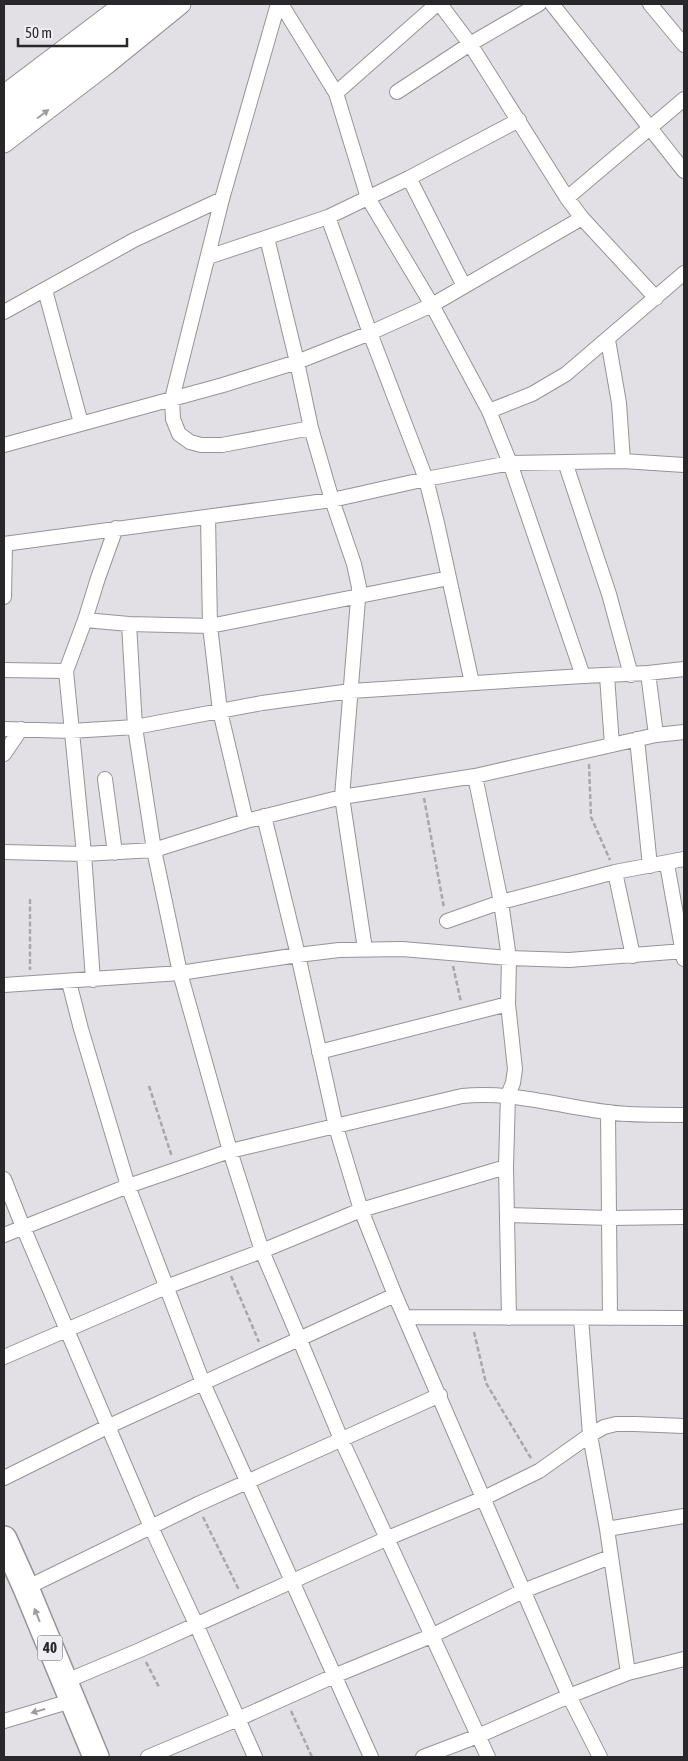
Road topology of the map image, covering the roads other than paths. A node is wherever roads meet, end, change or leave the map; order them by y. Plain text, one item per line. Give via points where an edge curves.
1 (124, 4) edge
2 (152, 4) edge
3 (181, 4) edge
4 (280, 4) edge
5 (438, 4) edge
6 (539, 4) edge
7 (552, 4) edge
8 (650, 4) edge
9 (470, 44) junction
10 (684, 45) edge
11 (397, 92) dead end
12 (336, 93) junction
13 (4, 95) edge
14 (684, 99) edge
15 (4, 118) edge
16 (519, 120) junction
17 (650, 128) junction
18 (4, 143) edge
19 (684, 171) edge
20 (409, 178) junction
21 (368, 198) junction
22 (567, 198) junction
23 (222, 199) junction
24 (328, 218) junction
25 (582, 218) junction
26 (268, 238) junction
27 (208, 257) junction
28 (684, 274) edge
29 (464, 286) junction
30 (45, 290) junction
31 (656, 298) junction
32 (432, 305) junction
33 (4, 312) edge
34 (370, 333) junction
35 (608, 340) junction
36 (297, 362) junction
37 (172, 399) junction
38 (488, 410) junction
39 (81, 423) junction
40 (311, 428) junction
41 (4, 445) edge
42 (623, 461) junction
43 (565, 462) junction
44 (510, 464) junction
45 (684, 465) edge
46 (426, 479) junction
47 (332, 500) junction
48 (208, 517) junction
49 (116, 528) junction
50 (4, 544) edge
51 (449, 578) junction
52 (359, 596) junction
53 (4, 597) edge
54 (86, 620) junction
55 (129, 624) junction
56 (210, 626) junction
57 (684, 669) edge
58 (4, 670) edge
59 (66, 671) junction
60 (648, 673) junction
61 (631, 675) junction
62 (583, 676) junction
63 (607, 676) junction
64 (472, 683) junction
65 (352, 691) junction
66 (220, 711) junction
67 (135, 727) junction
68 (4, 729) edge
69 (21, 729) junction
70 (71, 731) junction
71 (684, 732) edge
72 (656, 735) junction
73 (637, 739) junction
74 (612, 745) junction
75 (4, 754) edge
76 (475, 776) junction
77 (105, 779) dead end
78 (342, 797) junction
79 (264, 816) junction
80 (246, 821) junction
81 (154, 850) junction
82 (4, 852) edge
83 (115, 852) junction
84 (84, 854) junction
85 (684, 859) edge
86 (667, 864) junction
87 (650, 866) junction
88 (615, 872) junction
89 (501, 902) junction
90 (446, 921) road end
91 (365, 949) junction
92 (683, 954) edge
93 (298, 955) junction
94 (633, 956) junction
95 (509, 958) junction
96 (180, 973) junction
97 (93, 980) junction
98 (69, 982) junction
99 (4, 985) edge
100 (508, 1004) junction
101 (319, 1052) junction
102 (508, 1095) junction
103 (608, 1113) junction
104 (684, 1115) edge
105 (336, 1127) junction
106 (230, 1151) junction
107 (506, 1167) junction
108 (4, 1179) edge
109 (128, 1186) junction
110 (361, 1210) junction
111 (507, 1215) junction
112 (684, 1217) edge
113 (610, 1218) junction
114 (23, 1227) junction
115 (4, 1235) edge
116 (262, 1251) junction
117 (166, 1287) junction
118 (395, 1295) junction
119 (405, 1317) junction
120 (509, 1318) junction
121 (581, 1318) junction
122 (610, 1318) junction
123 (684, 1318) edge
124 (67, 1329) junction
125 (299, 1338) junction
126 (4, 1357) edge
127 (203, 1383) junction
128 (440, 1395) junction
129 (684, 1426) edge
130 (107, 1427) junction
131 (590, 1435) junction
132 (341, 1439) junction
133 (4, 1478) edge
134 (248, 1481) junction
135 (484, 1498) junction
136 (684, 1516) edge
137 (151, 1527) junction
138 (607, 1529) junction
139 (388, 1538) junction
140 (4, 1539) edge
141 (610, 1556) junction
142 (293, 1582) junction
143 (26, 1588) junction
144 (523, 1590) junction
145 (196, 1624) junction
146 (431, 1636) junction
147 (684, 1659) edge
148 (628, 1673) junction
149 (334, 1676) junction
150 (68, 1692) junction
151 (569, 1696) junction
152 (4, 1720) edge
153 (238, 1720) junction
154 (478, 1736) junction
155 (96, 1757) edge
156 (148, 1757) edge
157 (255, 1757) edge
158 (371, 1757) edge
159 (423, 1757) edge
160 (488, 1757) edge
161 (600, 1757) edge

1 - 13 street
2 - 15 highway via 71,70
18 -> 3 street
4 - 12 street
4 - 23 street
5 - 9 street
5 - 12 street
6 - 9 street
7 - 17 street
8 - 10 street
9 - 11 street
9 - 16 street
12 - 21 street
14 - 17 street
16 - 20 street
16 - 22 street
17 - 19 street
17 - 22 street
20 - 21 street
20 - 29 street
21 - 24 street
21 - 32 street
22 - 25 street
23 - 27 street
23 - 30 street via 134,240
24 - 26 street
24 - 34 street
25 - 29 street
25 - 31 street
26 - 27 street
26 - 36 street
27 - 37 street
28 - 31 street
29 - 32 street
30 - 33 street
30 - 39 street
31 - 35 street
32 - 34 street
32 - 38 street
34 - 36 street
34 - 46 street
35 - 38 street via 566,374 532,394
35 - 42 street via 619,403
36 - 37 street
36 - 40 street
37 - 39 street
37 - 40 street via 173,420 179,434 201,445 222,445
38 - 44 street
39 - 41 street
40 - 47 street
42 - 43 street
42 - 45 street
43 - 44 street
43 - 61 street via 609,594
44 - 46 street
44 - 62 street
46 - 47 street
46 - 51 street
47 - 48 street
47 - 52 street via 354,564
48 - 49 street
48 - 56 street
49 - 50 street
49 - 54 street
50 - 53 street
51 - 52 street
51 - 64 street
52 - 56 street
52 - 65 street
54 - 55 street
54 - 59 street
55 - 56 street
55 - 67 street
56 - 66 street
57 - 60 street
58 - 59 street
59 - 70 street
60 - 61 street
60 - 72 street
61 - 63 street
62 - 63 street
62 - 64 street
63 - 74 street
64 - 65 street
65 - 66 street
65 - 78 street
66 - 67 street
66 - 80 street
67 - 70 street
67 - 81 street
68 - 69 street
69 - 70 street
69 - 75 street
70 - 84 street
71 - 72 street
72 - 73 street
73 - 74 street
73 - 87 street
74 - 76 street
76 - 78 street
76 - 89 street
77 - 83 street
78 - 79 street
78 - 91 street
79 - 80 street
79 - 93 street
80 - 81 street
81 - 83 street
81 - 96 street
82 - 84 street
83 - 84 street
84 - 97 street
85 - 86 street
86 - 87 street
86 - 92 street
87 - 88 street
88 - 89 street
88 - 94 street
89 - 90 street
89 - 95 street
91 - 93 street
91 - 95 street
92 - 94 street
93 - 96 street
93 - 101 street
94 - 95 street via 569,960
95 - 100 street
96 - 97 street
96 - 106 street
97 - 98 street
98 - 99 street
98 - 109 street
100 - 101 street
100 - 102 street via 515,1070
101 - 105 street
102 - 103 street
102 - 105 street via 457,1097
102 - 107 street
103 - 104 street
103 - 113 street
105 - 106 street
105 - 110 street
106 - 109 street
106 - 116 street
107 - 110 street
107 - 111 street
108 - 114 street
109 - 114 street
109 - 117 street
110 - 116 street
110 - 118 street
111 - 113 street
111 - 120 street
112 - 113 street
113 - 122 street
114 - 115 street
114 - 124 street
116 - 117 street
116 - 125 street
117 - 124 street
117 - 127 street
118 - 119 street
118 - 125 street
119 - 120 street
119 - 128 street
120 - 121 street
121 - 122 street
121 - 131 street
122 - 123 street
124 - 126 street
124 - 130 street
125 - 127 street
125 - 132 street
127 - 130 street
127 - 134 street
128 - 132 street
128 - 135 street
129 - 131 street via 616,1424
130 - 133 street
130 - 137 street
131 - 135 street via 539,1471
131 - 138 street
132 - 134 street
132 - 139 street
134 - 137 street
134 - 142 street
135 - 139 street
135 - 144 street
136 - 138 street
137 - 143 street
137 - 145 street
138 - 141 street
139 - 142 street
139 - 146 street
140 - 143 highway, 40
141 - 144 street
141 - 148 street
142 - 145 street
142 - 149 street
150 -> 143 highway, 40
144 - 146 street
144 - 151 street
145 - 150 street via 140,1650
145 - 153 street
146 - 149 street
146 - 154 street
147 - 148 street
148 - 151 street
149 - 153 street
149 - 158 street
150 -> 152 street
150 - 155 highway, 40
151 - 154 street
151 - 161 street
153 - 156 street
153 - 157 street
154 - 159 street
154 - 160 street

